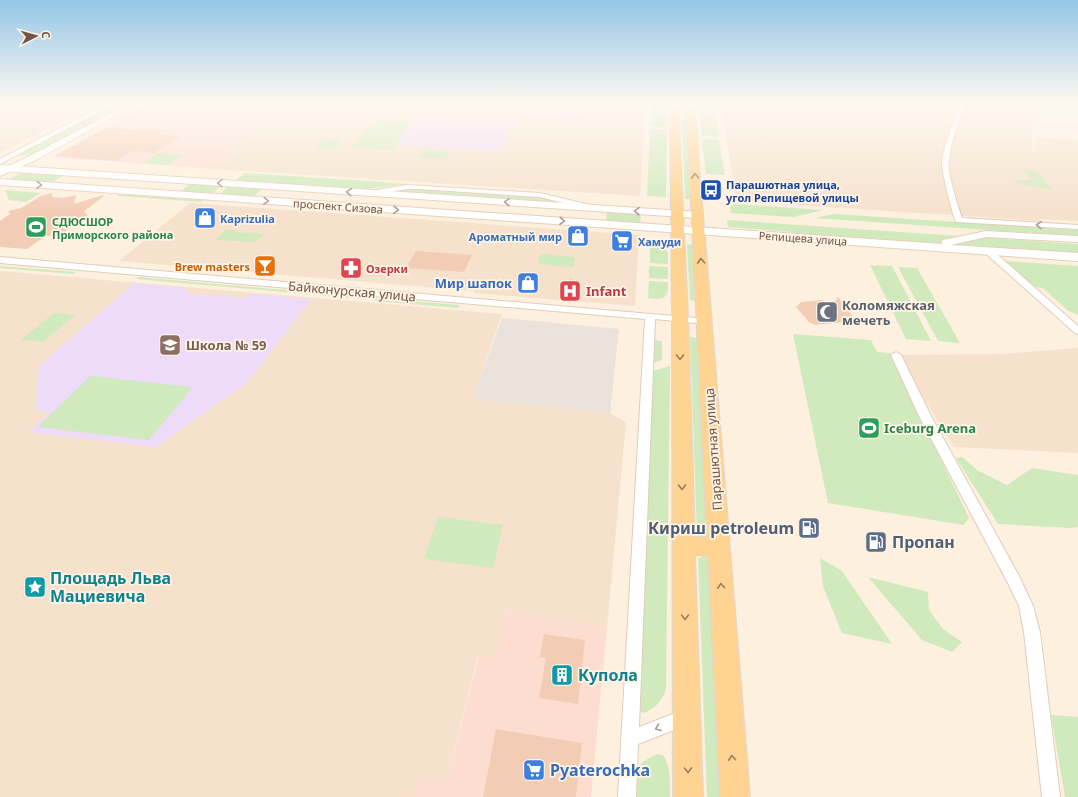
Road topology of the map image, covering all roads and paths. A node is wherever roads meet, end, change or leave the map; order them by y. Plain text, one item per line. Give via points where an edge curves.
1 (44, 139) edge
2 (63, 139) edge
3 (675, 139) edge
4 (693, 139) edge
5 (951, 139) edge
6 (0, 162) edge
7 (5, 168) edge
8 (0, 174) edge
9 (187, 181) junction
10 (0, 182) edge
11 (370, 193) junction
12 (169, 194) junction
13 (448, 198) junction
14 (590, 208) junction
15 (439, 213) junction
16 (676, 214) junction
17 (698, 215) junction
18 (1078, 227) edge
19 (676, 229) junction
20 (700, 230) junction
21 (1078, 239) edge
22 (930, 246) junction
23 (987, 250) junction
24 (1078, 257) edge
25 (0, 260) edge
26 (650, 316) junction
27 (680, 318) junction
28 (705, 321) junction
29 (1078, 331) edge
30 (896, 355) dead end
31 (683, 550) junction
32 (719, 551) junction
33 (687, 717) junction
34 (630, 739) junction
35 (627, 797) edge
36 (688, 797) edge
37 (734, 797) edge
38 (1051, 797) edge

1 - 6 street
2 - 7 street
3 - 16 main road
17 -> 4 main road, Парашютная улица
18 -> 5 street via 959,220 945,162
7 - 8 street
7 - 9 main road, проспект Сизова
11 -> 9 main road, проспект Сизова
9 - 12 main road
10 -> 12 main road, проспект Сизова
11 - 13 main road, проспект Сизова
11 - 14 street via 419,187 540,195
12 -> 15 main road, проспект Сизова
14 -> 13 main road, проспект Сизова
13 - 15 main road
16 -> 14 main road, проспект Сизова
15 -> 19 main road, проспект Сизова
16 - 17 main road
16 - 19 main road
17 - 20 main road, Парашютная улица
19 - 20 main road, Репищева улица
19 - 27 main road
20 - 22 main road, Репищева улица
28 -> 20 main road, Парашютная улица
21 - 22 main road, Репищева улица via 986,234
22 - 23 main road, Репищева улица
23 - 24 main road, Репищева улица
23 - 29 street
25 - 26 street, Байконурская улица
26 - 27 street, Байконурская улица
26 - 34 street
27 - 28 street, Байконурская улица
27 -> 31 main road
28 - 32 main road, Парашютная улица
30 - 38 street via 924,416 1026,606 1032,632
31 - 32 main road via 700,545
31 -> 33 main road
37 -> 32 main road, Парашютная улица
33 -> 34 street
33 -> 36 main road
34 - 35 street

